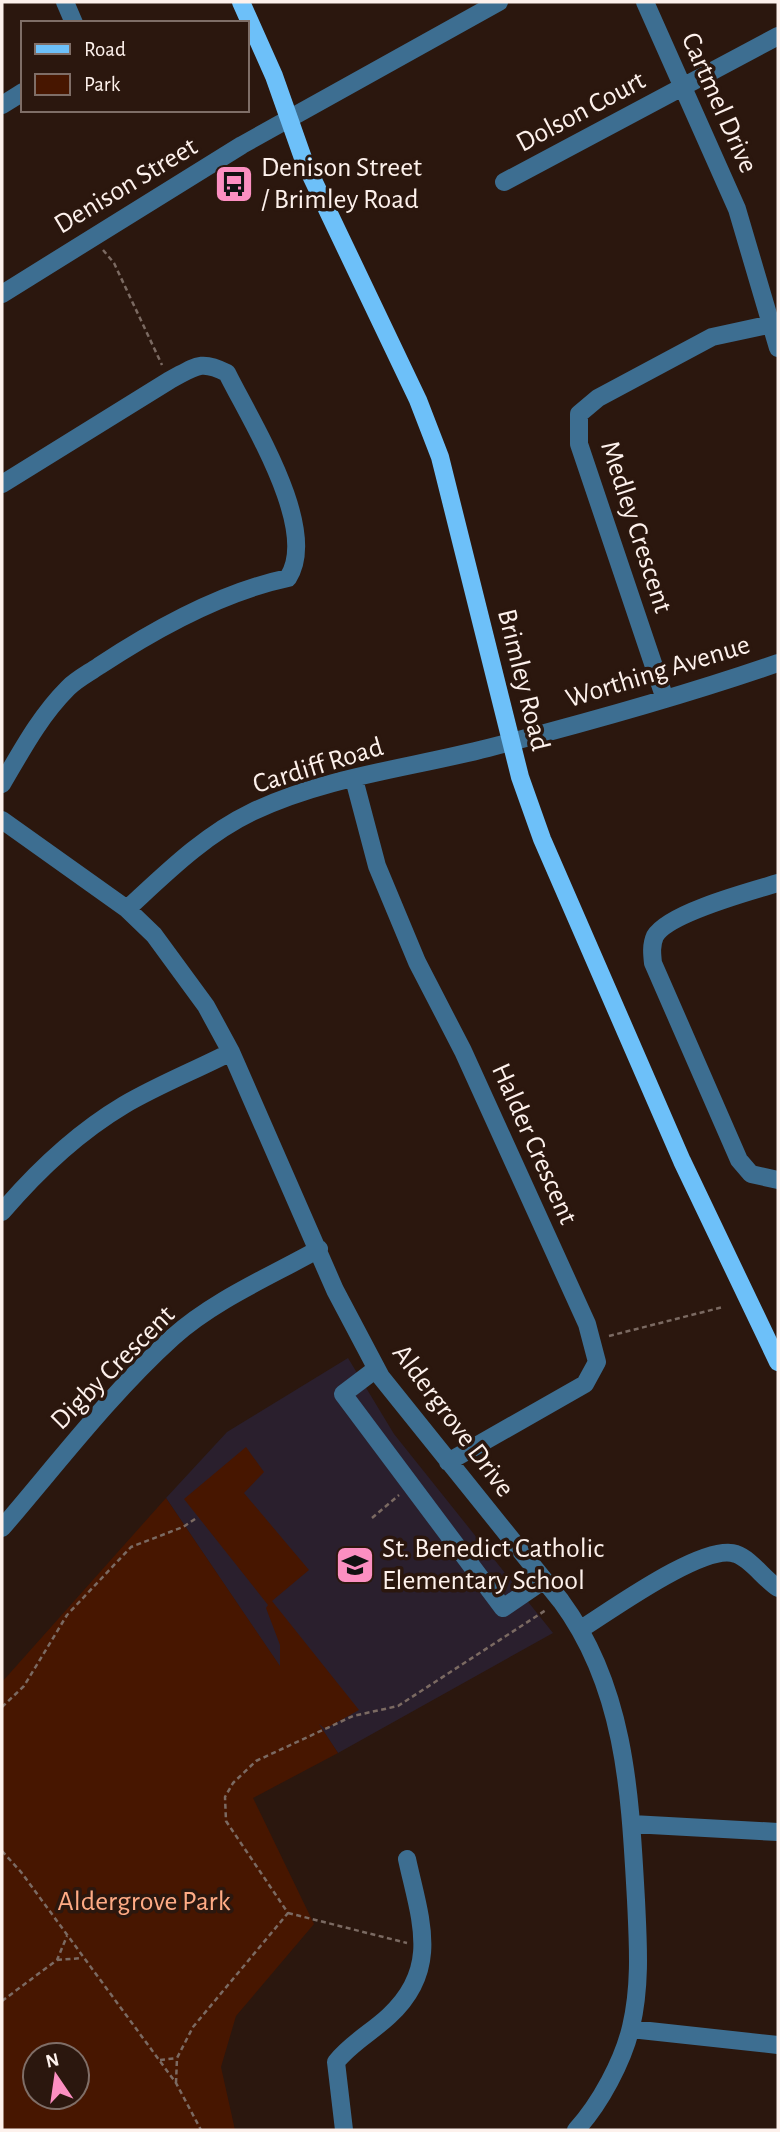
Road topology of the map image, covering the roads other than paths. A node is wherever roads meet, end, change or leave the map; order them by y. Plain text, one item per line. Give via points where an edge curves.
1 (65, 2) edge
2 (241, 2) edge
3 (499, 2) edge
4 (645, 2) edge
5 (73, 21) edge
6 (778, 36) edge
7 (683, 88) junction
8 (21, 93) edge
9 (2, 105) edge
10 (289, 119) junction
11 (504, 182) dead end
12 (2, 294) edge
13 (772, 324) junction
14 (778, 348) edge
15 (2, 484) edge
16 (778, 663) edge
17 (664, 699) junction
18 (512, 741) junction
19 (354, 779) junction
20 (2, 784) edge
21 (2, 820) edge
22 (778, 883) edge
23 (127, 909) junction
24 (231, 1052) junction
25 (778, 1180) edge
26 (2, 1212) edge
27 (319, 1249) junction
28 (778, 1362) edge
29 (376, 1369) junction
30 (448, 1462) junction
31 (2, 1528) edge
32 (544, 1580) junction
33 (778, 1588) edge
34 (581, 1629) junction
35 (632, 1824) junction
36 (778, 1832) edge
37 (407, 1859) dead end
38 (631, 2029) junction
39 (778, 2045) edge
40 (344, 2130) edge
41 (576, 2130) edge

1 - 5 street
2 - 10 main road, Brimley Road
3 - 10 street, Denison Street
4 - 7 street, Cartmel Drive
6 - 7 street, Dolson Court
7 - 11 street, Dolson Court
7 - 13 street, Cartmel Drive via 737,209
8 - 9 street
10 - 12 street, Denison Street
10 - 18 main road, Brimley Road via 440,457
13 - 14 street, Cartmel Drive
13 - 17 street, Medley Crescent via 712,337 598,398 579,414 579,444
15 - 20 street via 170,380 198,365 211,364 228,373 284,490 296,537 295,567 288,578 211,604 70,685 38,722
16 - 17 street, Worthing Avenue
17 - 18 street, Worthing Avenue
18 - 19 street, Cardiff Road
18 - 28 main road, Brimley Road via 542,839 682,1161
19 - 23 street, Cardiff Road via 299,793 252,812 212,835
19 - 30 street, Halder Crescent via 377,866 417,962 463,1051 592,1340 597,1362 585,1384
21 - 23 street, Aldergrove Drive
22 - 25 street via 664,925 651,950 739,1160 751,1174
23 - 24 street, Aldergrove Drive via 154,935 206,1006
24 - 26 street via 125,1104 91,1126
24 - 27 street, Aldergrove Drive
27 - 29 street, Aldergrove Drive
27 - 31 street, Digby Crescent via 174,1336
29 - 30 street, Aldergrove Drive
29 - 32 street via 343,1394 503,1608
30 - 32 street, Aldergrove Drive
32 - 34 street, Aldergrove Drive
33 - 34 street via 739,1555 716,1552
34 - 35 street, Aldergrove Drive via 605,1681 623,1745
35 - 36 street
35 - 38 street, Aldergrove Drive via 640,1954
37 - 40 street via 423,1947 416,1986 393,2013 336,2062
38 - 39 street
38 - 41 street, Aldergrove Drive via 601,2094

